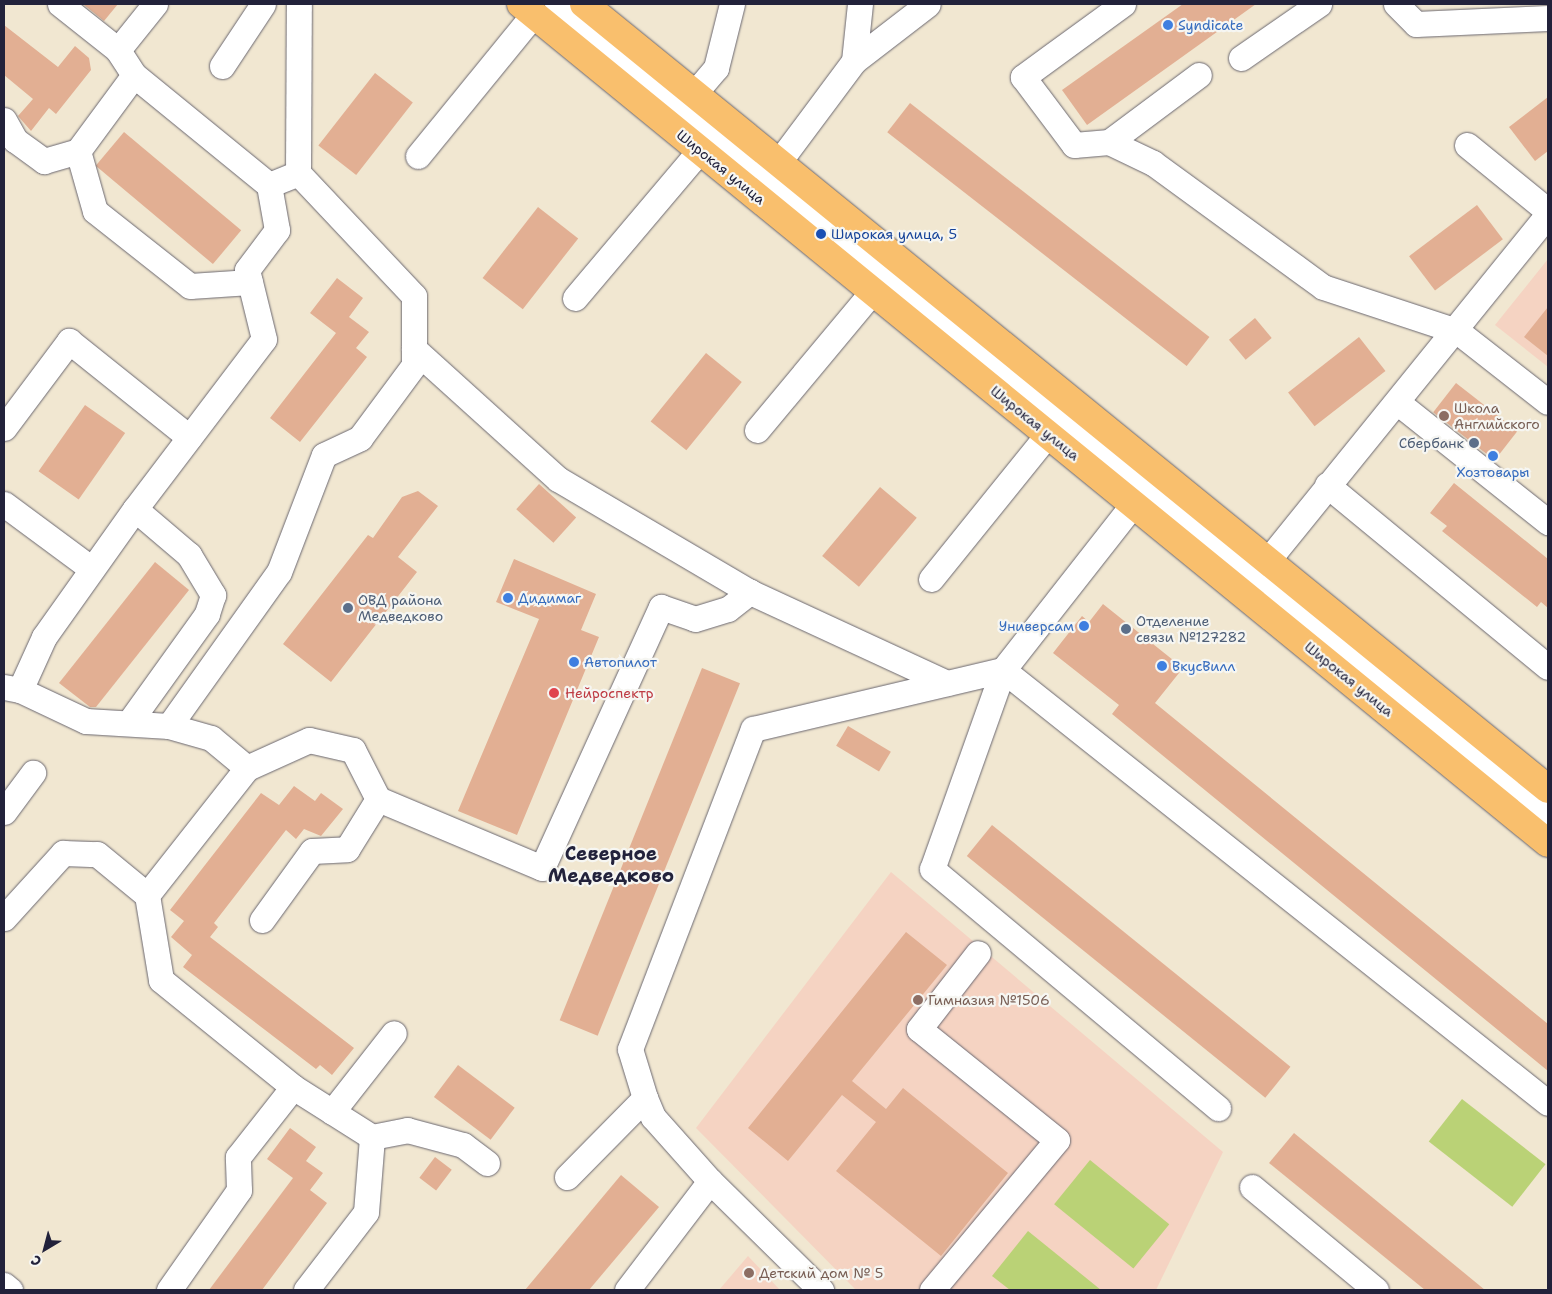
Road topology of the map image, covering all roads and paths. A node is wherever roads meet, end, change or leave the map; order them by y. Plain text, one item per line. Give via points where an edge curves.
1 (60, 4) edge
2 (155, 4) edge
3 (263, 4) edge
4 (299, 4) edge
5 (584, 4) edge
6 (732, 4) edge
7 (860, 4) edge
8 (928, 4) edge
9 (1123, 4) edge
10 (1320, 4) edge
11 (1396, 4) edge
12 (537, 7) edge
13 (1548, 18) edge
14 (118, 50) junction
15 (1242, 58) dead end
16 (854, 61) junction
17 (222, 66) dead end
18 (134, 75) junction
19 (1199, 75) dead end
20 (681, 109) junction
21 (4, 120) edge
22 (1109, 142) junction
23 (1466, 145) dead end
24 (700, 150) junction
25 (78, 151) junction
26 (418, 156) dead end
27 (778, 163) junction
28 (298, 173) junction
29 (269, 185) junction
30 (1548, 212) edge
31 (250, 282) junction
32 (873, 291) junction
33 (575, 298) dead end
34 (1457, 331) junction
35 (414, 349) junction
36 (1397, 402) junction
37 (1548, 402) edge
38 (4, 428) edge
39 (757, 430) dead end
40 (1048, 434) junction
41 (189, 437) junction
42 (1158, 472) junction
43 (1327, 485) junction
44 (1163, 499) junction
45 (1134, 503) junction
46 (4, 504) edge
47 (135, 508) junction
48 (1548, 522) edge
49 (1228, 552) junction
50 (1261, 555) junction
51 (92, 569) junction
52 (931, 579) dead end
53 (1229, 581) junction
54 (750, 592) junction
55 (1548, 667) edge
56 (1003, 670) junction
57 (947, 683) junction
58 (12, 688) edge
59 (130, 721) junction
60 (169, 726) junction
61 (247, 768) junction
62 (33, 773) dead end
63 (1548, 789) edge
64 (378, 799) junction
65 (4, 812) edge
66 (1548, 815) edge
67 (1548, 842) edge
68 (147, 895) junction
69 (4, 918) edge
70 (262, 920) dead end
71 (978, 953) dead end
72 (394, 1033) dead end
73 (294, 1087) junction
74 (645, 1098) junction
75 (1548, 1103) edge
76 (1218, 1108) dead end
77 (332, 1112) junction
78 (372, 1137) junction
79 (486, 1163) dead end
80 (567, 1177) dead end
81 (710, 1181) junction
82 (1252, 1186) dead end
83 (4, 1286) edge
84 (10, 1290) edge
85 (169, 1290) edge
86 (306, 1290) edge
87 (627, 1290) edge
88 (821, 1290) edge
89 (932, 1290) edge
90 (1376, 1290) edge

1 - 14 street
2 - 14 street
3 - 17 street
4 - 28 street
5 - 20 main road, Широкая улица
6 - 20 street via 716,68
7 - 16 street
8 - 16 street
9 - 22 street via 1023,78 1074,145
10 - 15 street
11 - 13 street via 1416,24
12 - 20 main road, Широкая улица
12 - 26 street
14 - 18 street
16 - 27 street
18 - 25 street
18 - 29 street
19 - 22 street
20 - 24 main road, Широкая улица
20 - 27 main road, Широкая улица
20 - 44 street, Широкая улица
21 - 25 street via 15,140 44,161
22 - 34 street via 1153,163 1323,286
23 - 30 street
24 - 32 main road, Широкая улица
24 - 33 street
25 - 31 street via 95,211 190,286
27 - 42 main road, Широкая улица
28 - 29 street
28 - 35 street via 414,296
29 - 31 street via 277,230 247,270
30 - 34 street
31 - 41 street via 264,338
32 - 39 street
32 - 40 main road, Широкая улица
34 - 36 street
34 - 37 street
35 - 54 street via 558,479
35 - 60 street via 414,365 360,438 324,455 279,572
36 - 43 street
36 - 48 street
38 - 41 street via 69,341
40 - 45 main road, Широкая улица
40 - 52 street
41 - 47 street
42 - 44 street via 1166,485
42 - 50 main road, Широкая улица
43 - 50 street
43 - 55 street
44 - 45 street via 1149,507
44 - 49 street, Широкая улица
45 - 53 main road, Широкая улица
45 - 56 street
46 - 51 street
47 - 51 street
47 - 59 street via 189,555 213,595 207,614
49 - 50 street via 1240,546
49 - 53 street via 1222,568
49 - 66 street, Широкая улица
50 - 63 main road, Широкая улица
51 - 58 street
53 - 67 main road, Широкая улица
54 - 57 street
54 - 64 street via 728,609 696,618 661,607 542,868
56 - 57 street
56 - 75 street
56 - 76 street via 932,869
57 - 74 street via 753,729 630,1049
58 - 59 street via 86,721
59 - 60 street
60 - 61 street via 212,738
61 - 64 street via 309,740 353,750
61 - 68 street
62 - 65 street
64 - 70 street via 347,849 312,851
68 - 69 street via 98,854 63,853
68 - 73 street via 161,980
71 - 89 street via 919,1028 1057,1140
72 - 77 street
73 - 77 street
73 - 85 street via 238,1158 239,1190
74 - 80 street
74 - 81 street via 654,1117
77 - 78 street
78 - 79 street via 407,1130 463,1145
78 - 86 street via 366,1212
81 - 87 street
81 - 88 street
82 - 90 street
83 - 84 street

